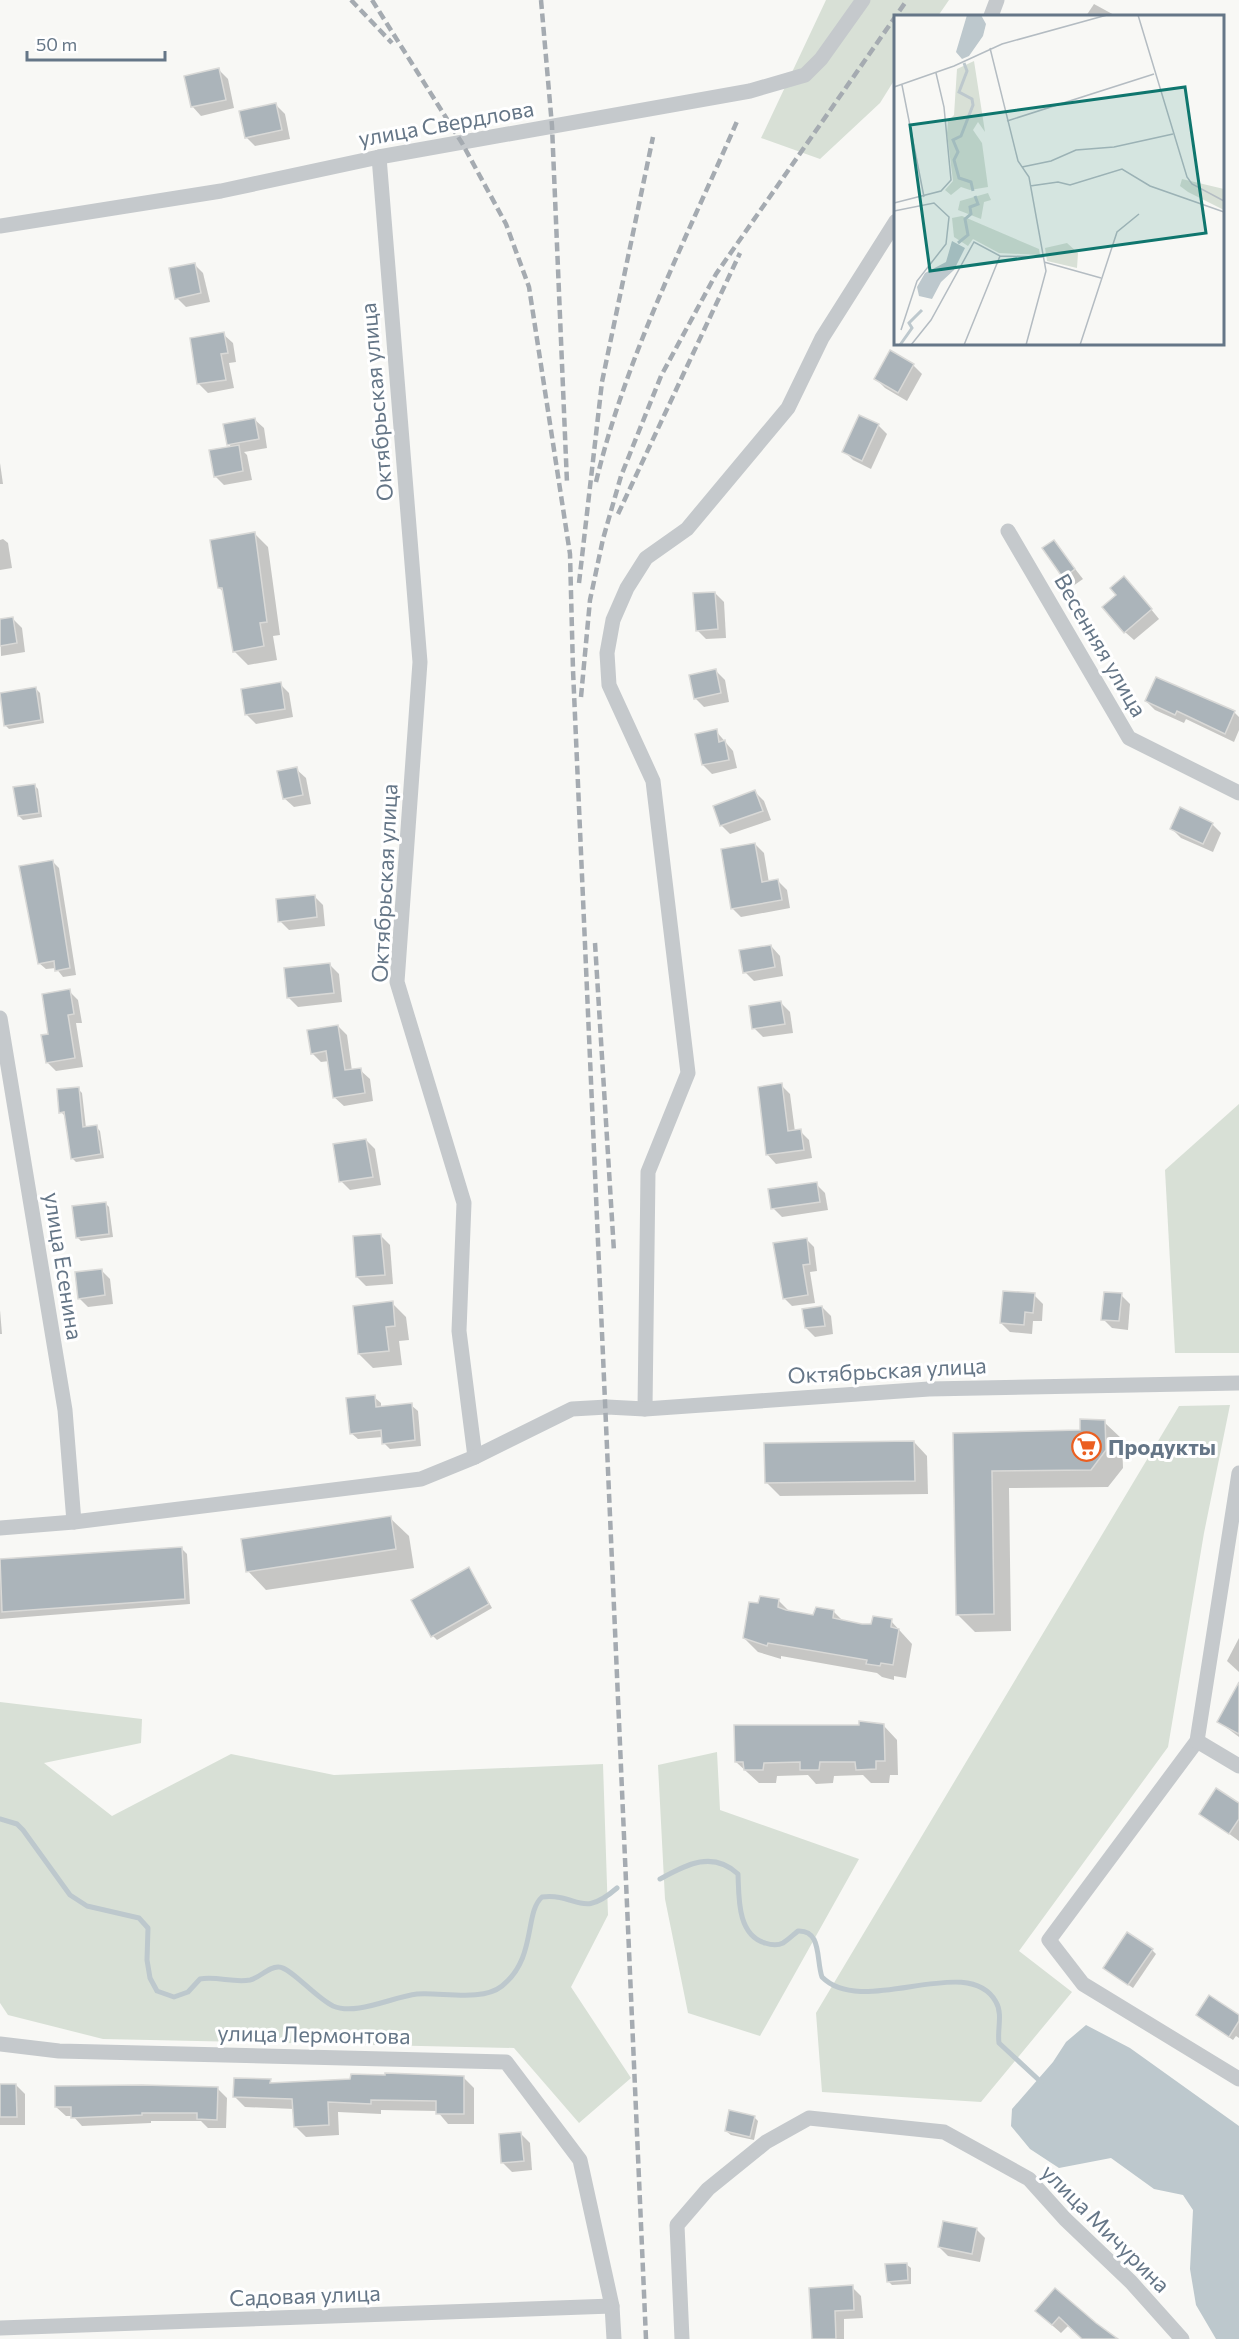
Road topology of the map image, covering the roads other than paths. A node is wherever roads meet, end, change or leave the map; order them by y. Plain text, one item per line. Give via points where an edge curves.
1 (863, 0) edge
2 (997, 0) edge
3 (991, 15) edge
4 (379, 157) junction
5 (894, 223) edge
6 (0, 226) edge
7 (1008, 531) dead end
8 (1239, 793) edge
9 (0, 1018) edge
10 (1239, 1383) edge
11 (645, 1409) junction
12 (475, 1457) junction
13 (1239, 1473) edge
14 (74, 1522) junction
15 (0, 1528) edge
16 (1197, 1741) junction
17 (1239, 1766) edge
18 (0, 2044) edge
19 (1239, 2079) edge
20 (612, 2306) junction
21 (0, 2328) edge
22 (614, 2339) edge
23 (682, 2339) edge
24 (1182, 2339) edge

1 - 4 street, улица Свердлова via 805,75 750,91
2 - 3 street
4 - 6 street, улица Свердлова via 221,191
4 - 12 street, Октябрьская улица via 420,662 397,982 464,1203 459,1331
5 - 11 street via 822,338 788,408 687,529 646,558 613,620 607,653 609,685 652,782 688,1073 648,1172
7 - 8 street, Весенняя улица via 1129,738
9 - 14 street, улица Есенина via 65,1410
10 - 11 street, Октябрьская улица via 929,1389
11 - 12 street, Октябрьская улица via 572,1409
12 - 14 street via 421,1479
13 - 16 street
14 - 15 street
16 - 17 street
16 - 19 street via 1049,1940 1083,1984
18 - 20 street, улица Лермонтова via 59,2051 506,2062 580,2160
20 - 21 street, Садовая улица
20 - 22 street
23 - 24 street, улица Мичурина via 677,2225 716,2182 766,2142 809,2118 944,2132 1029,2179

